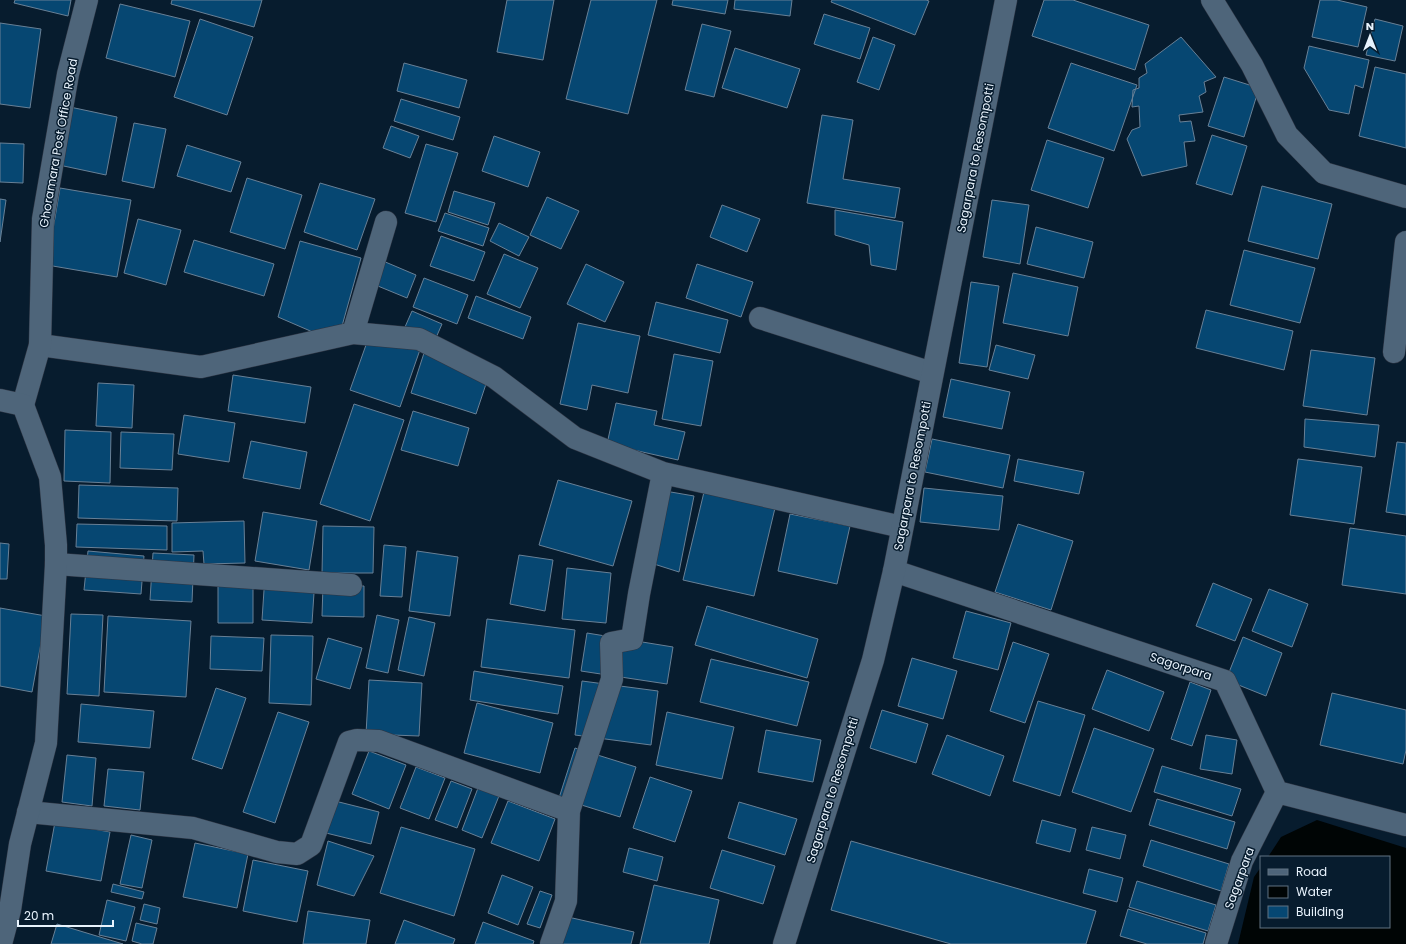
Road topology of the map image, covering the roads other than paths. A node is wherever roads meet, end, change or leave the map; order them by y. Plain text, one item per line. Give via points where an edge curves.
1 (87, 0) edge
2 (1006, 0) edge
3 (1212, 0) edge
4 (1406, 197) edge
5 (386, 222) dead end
6 (1406, 242) edge
7 (760, 318) dead end
8 (353, 333) junction
9 (40, 345) junction
10 (1394, 352) dead end
11 (932, 373) junction
12 (0, 400) edge
13 (23, 405) junction
14 (663, 473) junction
15 (902, 527) junction
16 (56, 564) junction
17 (894, 571) junction
18 (351, 586) dead end
19 (1277, 792) junction
20 (569, 811) junction
21 (28, 812) junction
22 (1406, 825) edge
23 (1, 944) edge
24 (551, 944) edge
25 (784, 944) edge
26 (1216, 944) edge

1 - 9 street, Ghoramara Post Office Road via 68,74 43,218
2 - 11 street, Sagarpara to Resompotti
3 - 4 street via 1252,66 1287,135 1324,173
5 - 8 street
6 - 10 street
7 - 11 street
8 - 9 street via 201,367
8 - 14 street via 419,339 494,377 575,438
9 - 13 street, Ghoramara Post Office Road
11 - 15 street, Sagarpara to Resompotti
12 - 13 street
13 - 16 street via 50,477
14 - 15 street
14 - 20 street via 632,639 611,643 612,679
15 - 17 street, Sagarpara to Resompotti
16 - 18 street
16 - 21 street via 46,743
17 - 19 street, Sagorpara via 1225,681
17 - 25 street, Sagarpara to Resompotti via 873,660
19 - 22 street
19 - 26 street, Sagarpara via 1242,861
20 - 21 street via 379,741 357,740 349,742 311,845 297,854 277,852 194,828
20 - 24 street via 566,901
21 - 23 street via 20,844 10,910

